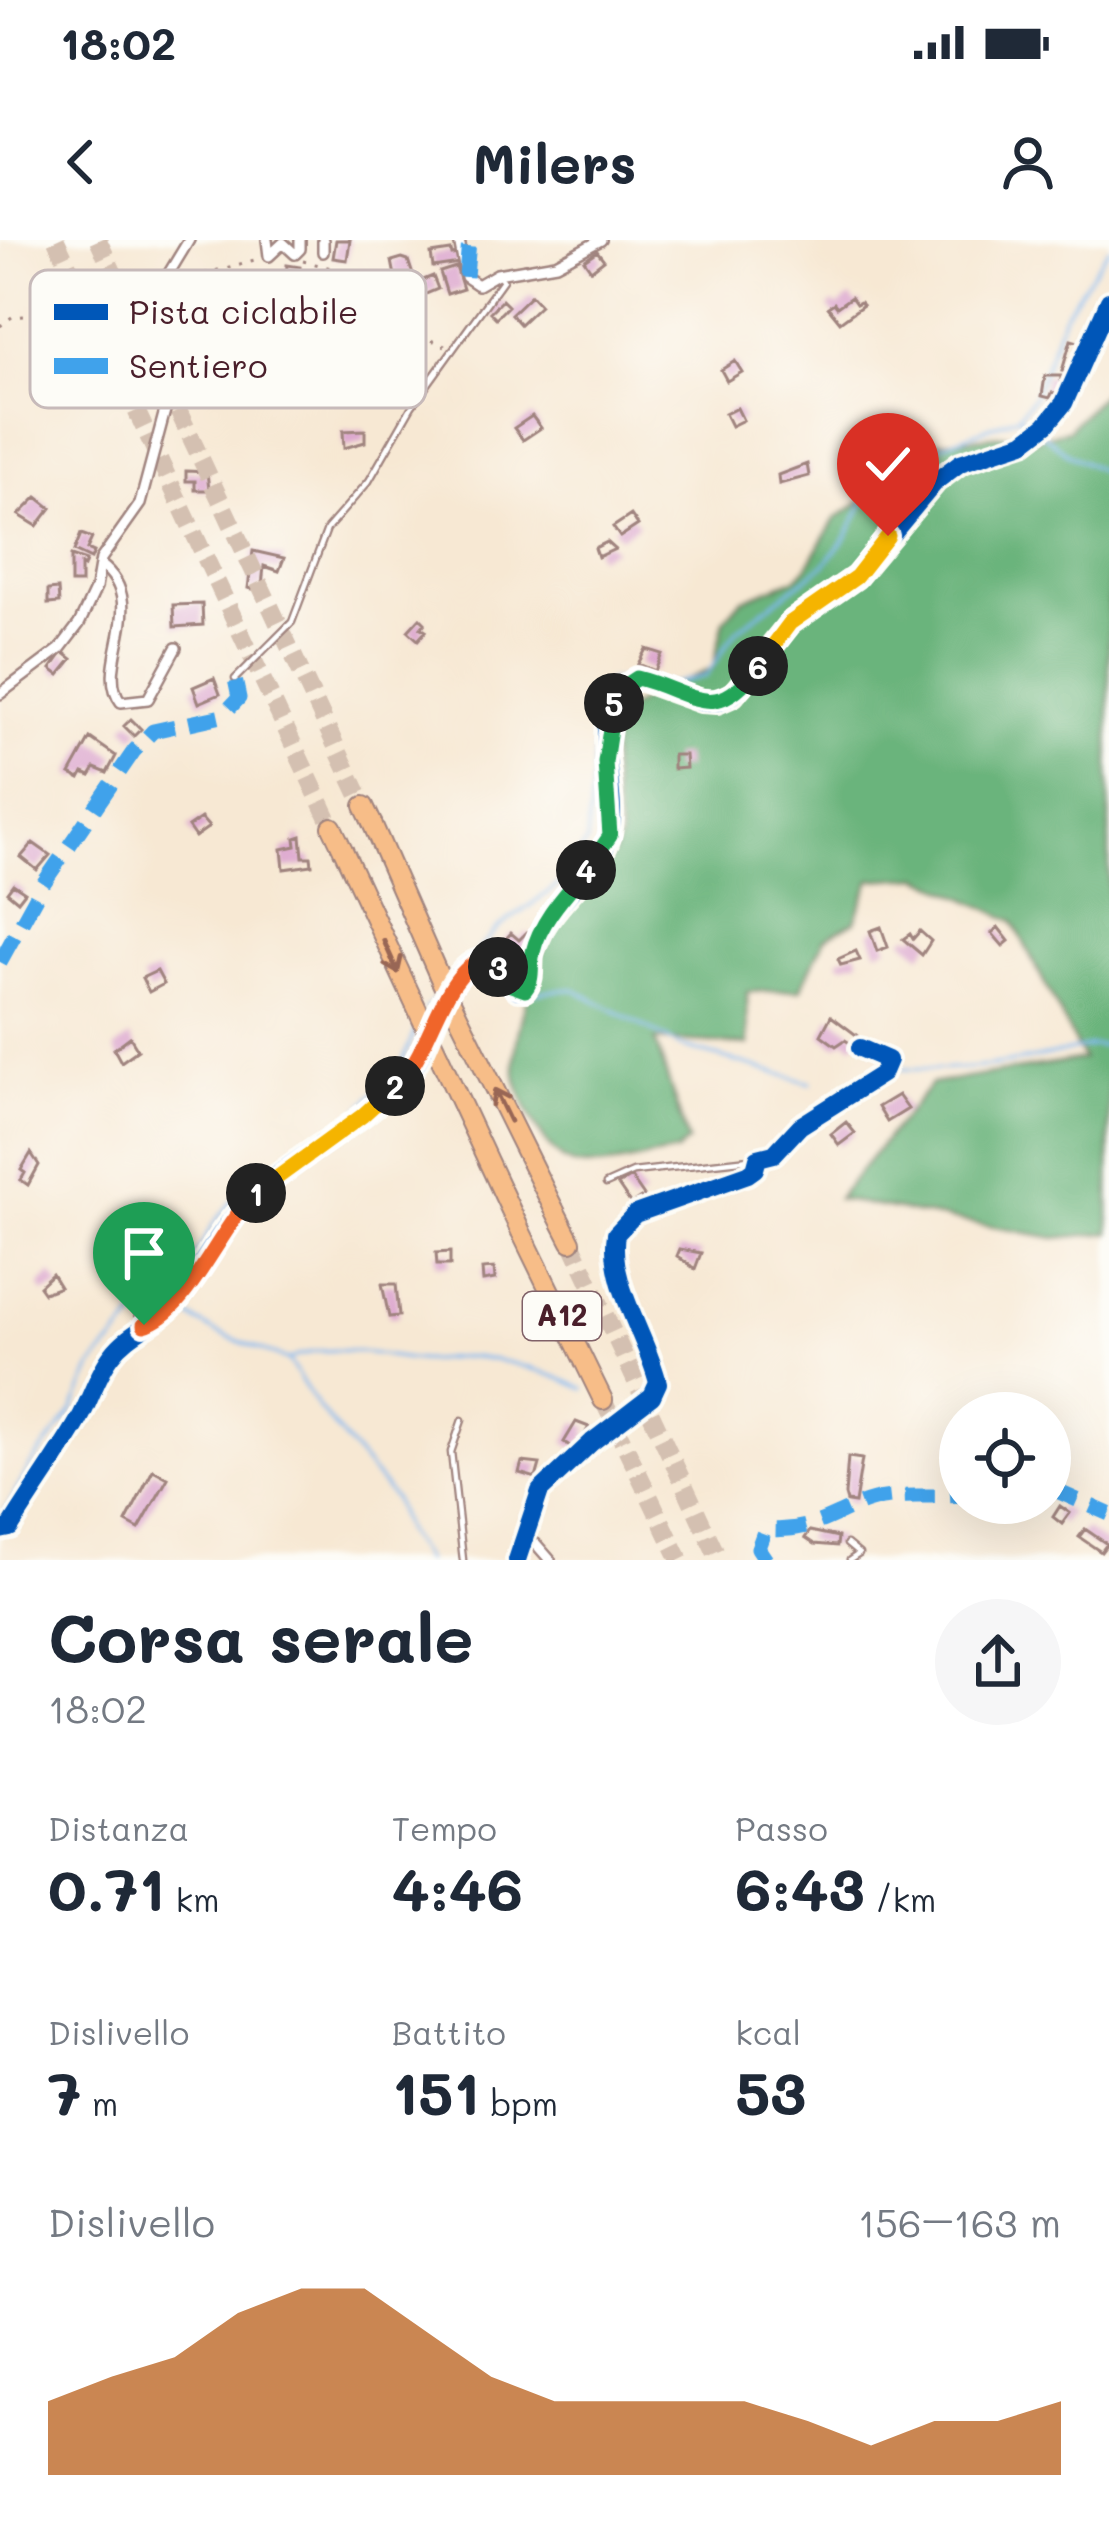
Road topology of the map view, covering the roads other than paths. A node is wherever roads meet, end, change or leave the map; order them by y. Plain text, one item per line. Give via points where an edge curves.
1 (189, 240) edge
2 (267, 240) edge
3 (300, 240) edge
4 (459, 240) edge
5 (601, 240) edge
6 (171, 270) edge
7 (497, 274) junction
8 (1109, 301) edge
9 (426, 387) edge
10 (166, 408) edge
11 (412, 408) edge
12 (100, 564) junction
13 (176, 648) dead end
14 (235, 680) dead end
15 (0, 694) edge
16 (368, 814) tunnel mouth
17 (332, 827) tunnel mouth
18 (860, 1048) dead end
19 (758, 1158) junction
20 (606, 1184) dead end
21 (571, 1242) tunnel mouth
22 (139, 1291) dead end
23 (144, 1325) junction
24 (603, 1400) tunnel mouth
25 (463, 1420) dead end
26 (0, 1530) edge
27 (523, 1540) junction
28 (847, 1544) dead end
29 (464, 1560) edge
30 (517, 1560) edge
31 (550, 1560) edge
32 (850, 1560) edge

1 - 6 street
2 - 3 street via 269,256 284,243 295,254
4 - 7 street via 469,282
5 - 7 street via 556,264
7 - 9 lane via 499,289
8 - 23 street via 1064,403 1046,425 936,481 856,577 790,623 733,695 717,702 683,697 637,678 625,686 608,727 610,836 544,926 525,990 484,959 465,970 406,1077 251,1198 178,1301
10 - 12 street via 140,504
11 - 14 lane via 369,482 327,529 292,622
12 - 13 street via 116,580 122,604 112,683 121,702 148,699
12 - 15 street via 80,624
21 -> 16 highway, bridge
17 -> 24 highway, A12, bridge
18 - 19 street via 888,1060 882,1074
19 - 20 lane via 633,1172
19 - 27 street via 737,1180 635,1214 616,1234 624,1288 658,1383 540,1491
22 - 23 lane via 134,1306
23 - 26 street via 114,1352 74,1429 10,1528
25 - 29 lane via 451,1452
27 - 30 street
27 - 31 street
28 - 32 lane via 859,1554

